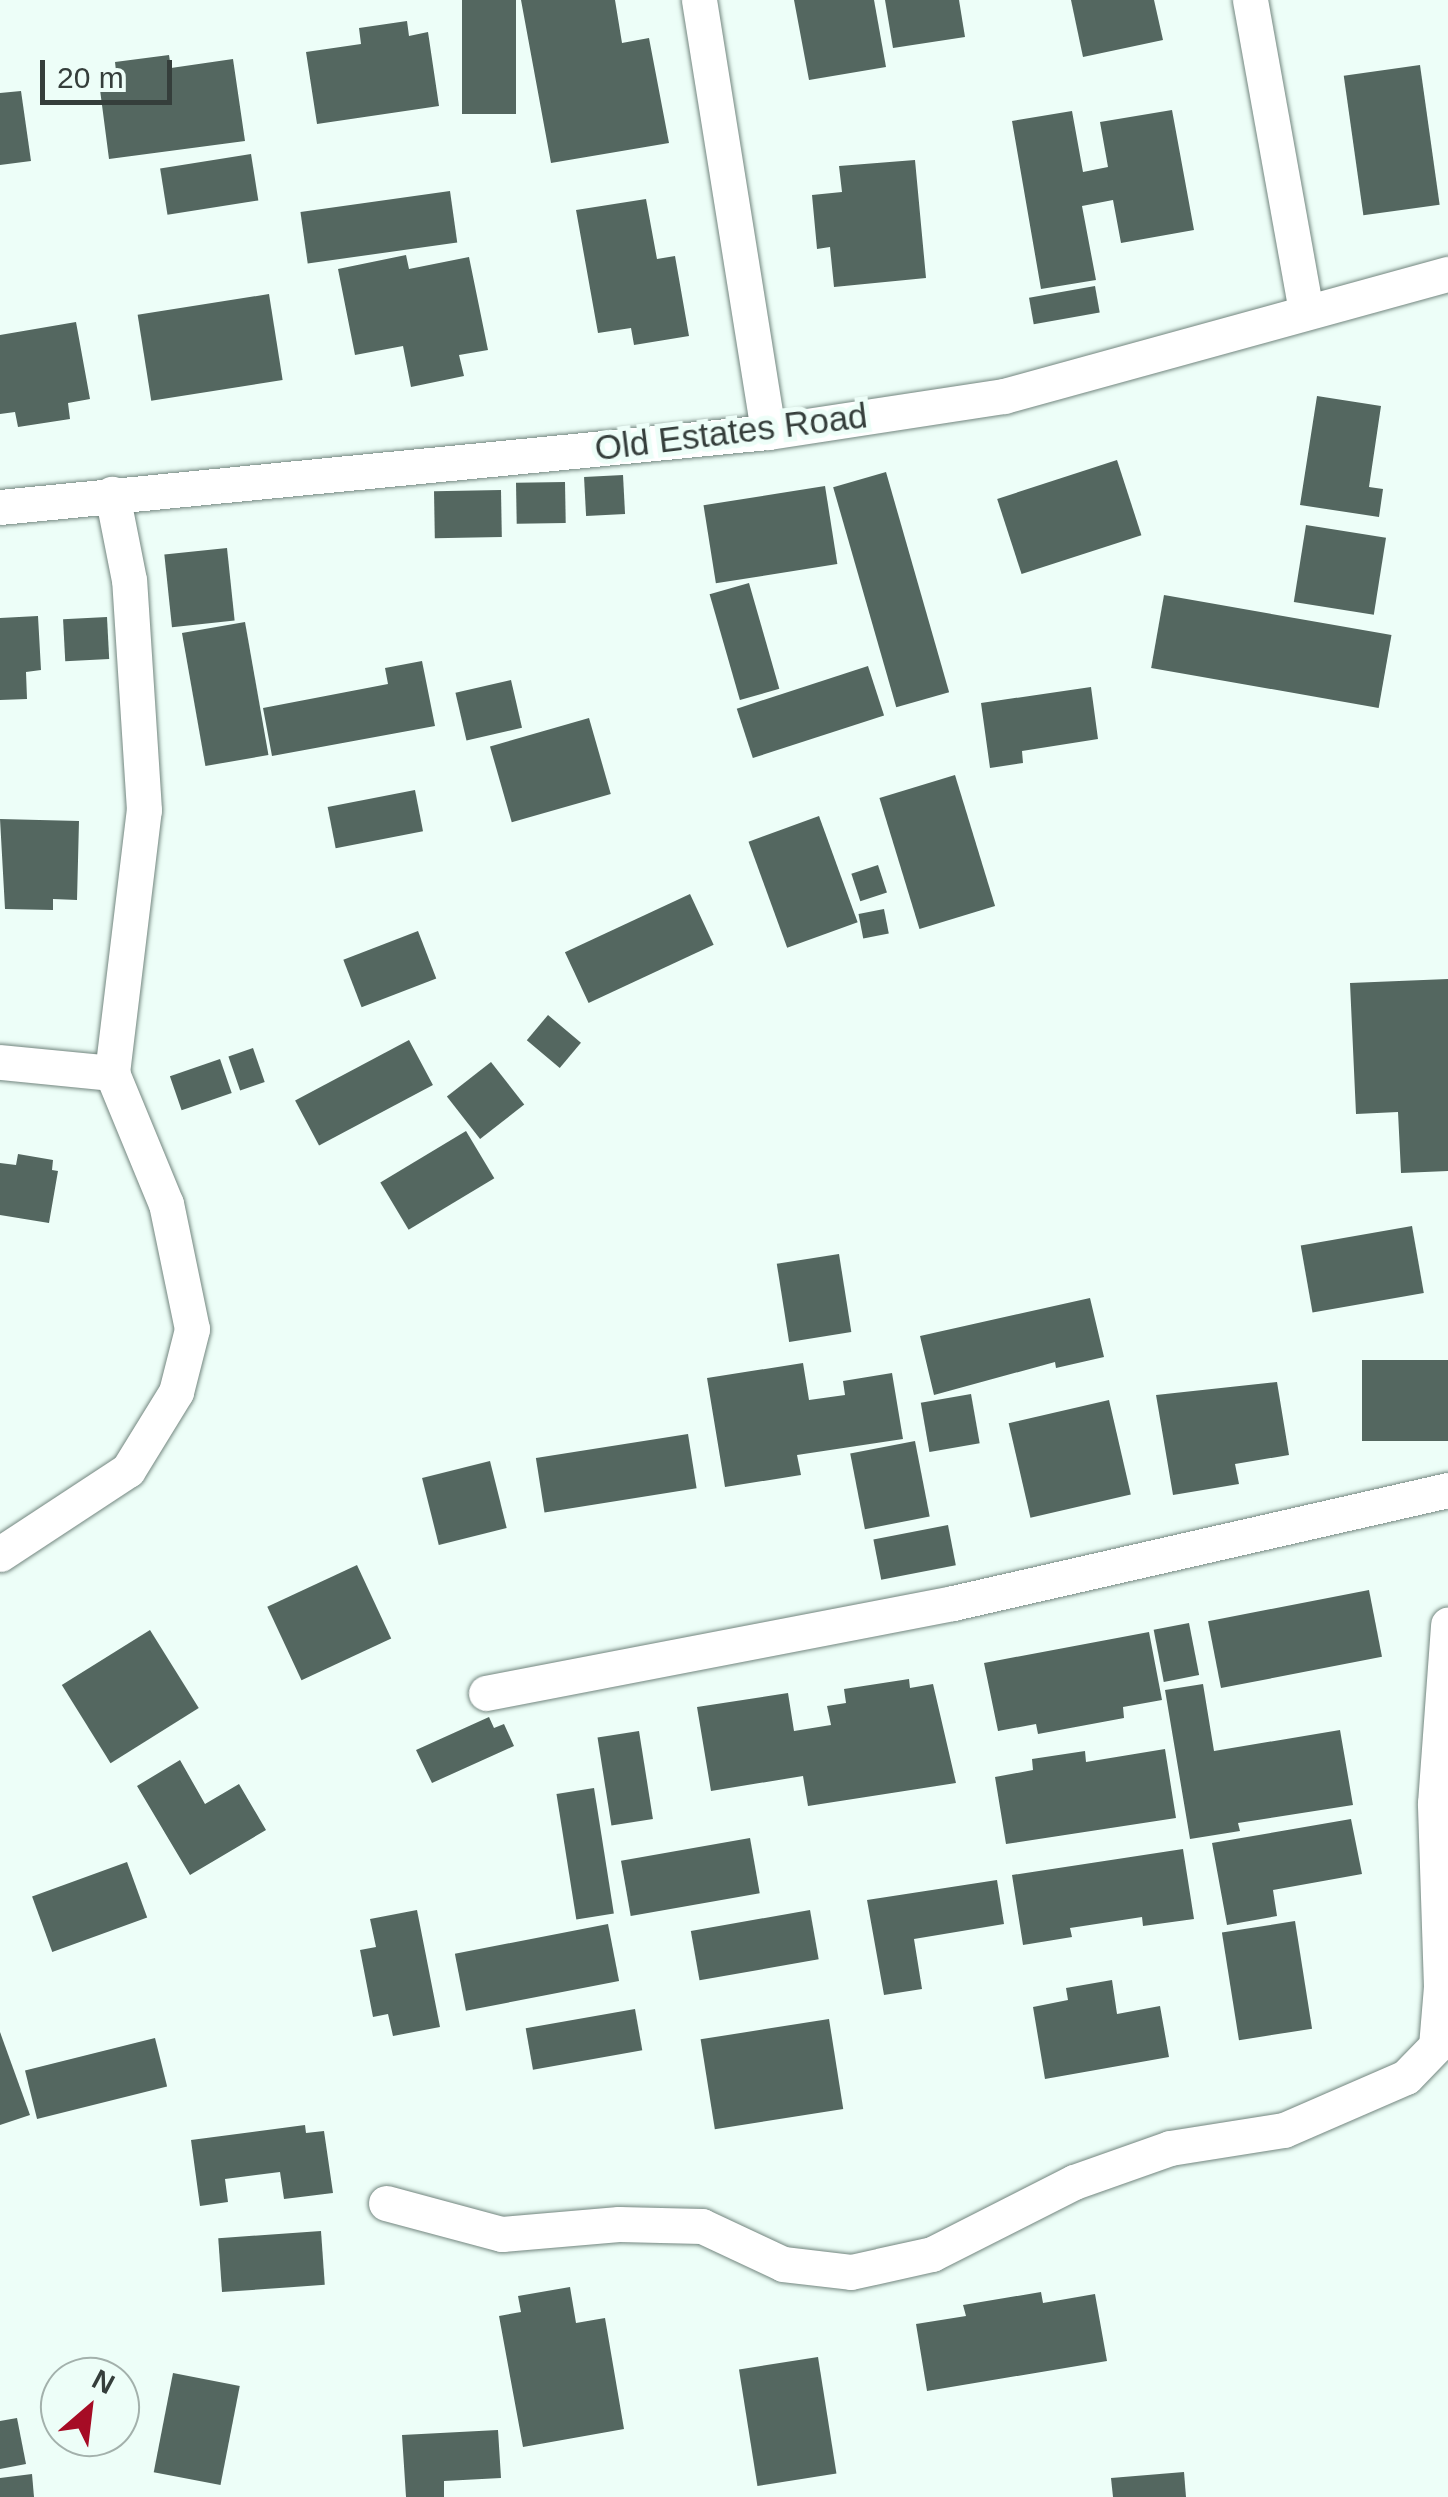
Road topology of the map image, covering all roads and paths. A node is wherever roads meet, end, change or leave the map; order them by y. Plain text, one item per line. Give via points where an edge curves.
1 (700, 0) edge
2 (1250, 0) edge
3 (1448, 274) edge
4 (1306, 311) junction
5 (768, 432) junction
6 (112, 494) junction
7 (0, 507) edge
8 (0, 1062) edge
9 (112, 1073) junction
10 (1448, 1490) edge
11 (0, 1554) edge
12 (1448, 1624) edge
13 (486, 1693) dead end
14 (386, 2202) dead end

1 - 5 street
2 - 4 street
3 - 4 street, Old Estates Road
4 - 5 street, Old Estates Road via 1004,396
5 - 6 street, Old Estates Road
6 - 7 street, Old Estates Road
6 - 9 street via 130,580 144,810
8 - 9 street
9 - 11 street via 166,1204 192,1329 176,1392 128,1470
10 - 13 street via 953,1604
12 - 14 street via 1435,1803 1440,2006 1436,2046 1406,2077 1284,2130 1170,2148 1074,2182 932,2254 851,2272 783,2264 702,2226 619,2224 502,2234

